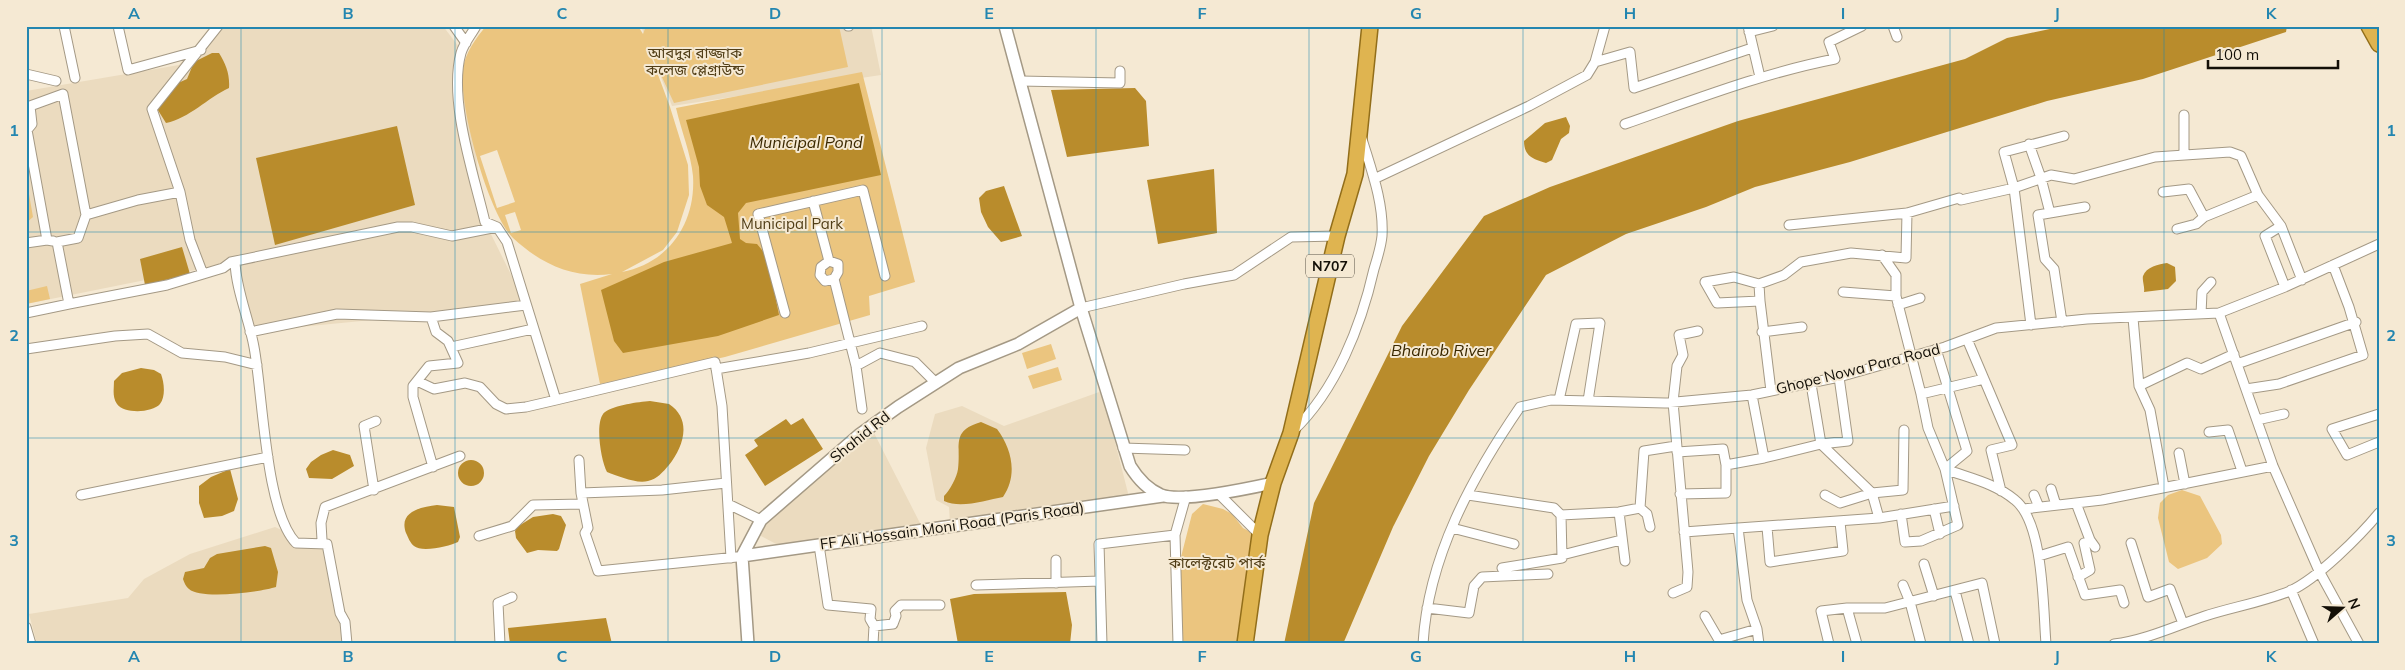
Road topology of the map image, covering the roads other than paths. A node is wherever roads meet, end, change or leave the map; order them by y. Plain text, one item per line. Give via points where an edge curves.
1 (64, 26) edge
2 (118, 26) edge
3 (218, 26) edge
4 (454, 26) edge
5 (476, 26) edge
6 (1005, 26) edge
7 (1370, 26) edge
8 (1605, 26) edge
9 (1773, 26) edge
10 (1862, 26) edge
11 (1893, 26) edge
12 (2369, 26) edge
13 (1748, 29) edge
14 (1897, 38) dead end
15 (466, 43) junction
16 (2379, 44) edge
17 (1752, 48) junction
18 (201, 50) junction
19 (1595, 62) junction
20 (1120, 72) dead end
21 (26, 74) edge
22 (1760, 77) junction
23 (75, 78) dead end
24 (56, 81) dead end
25 (1020, 81) junction
26 (2184, 115) dead end
27 (1625, 124) dead end
28 (27, 130) edge
29 (1360, 131) junction
30 (2064, 136) dead end
31 (2029, 144) junction
32 (2184, 155) junction
33 (2041, 178) junction
34 (1374, 179) junction
35 (2014, 188) junction
36 (180, 192) junction
37 (2163, 192) dead end
38 (2258, 194) junction
39 (813, 202) junction
40 (2085, 207) dead end
41 (1907, 213) junction
42 (2050, 213) junction
43 (86, 215) junction
44 (2204, 217) junction
45 (1789, 225) dead end
46 (2281, 226) junction
47 (497, 227) junction
48 (2177, 229) dead end
49 (1337, 236) junction
50 (52, 241) junction
51 (26, 243) edge
52 (2379, 244) edge
53 (1882, 255) junction
54 (829, 261) junction
55 (235, 262) junction
56 (2333, 265) junction
57 (203, 274) junction
58 (884, 276) dead end
59 (834, 279) junction
60 (2302, 280) junction
61 (2211, 282) dead end
62 (1759, 284) junction
63 (2284, 287) junction
64 (1843, 292) dead end
65 (1920, 298) dead end
66 (1897, 300) junction
67 (1760, 301) junction
68 (69, 304) junction
69 (526, 305) junction
70 (1081, 308) junction
71 (785, 313) dead end
72 (2219, 313) junction
73 (26, 314) edge
74 (2201, 314) junction
75 (431, 317) junction
76 (2133, 318) junction
77 (2062, 322) junction
78 (2356, 322) dead end
79 (2031, 325) junction
80 (922, 326) dead end
81 (1802, 327) dead end
82 (533, 329) junction
83 (1698, 331) dead end
84 (250, 332) junction
85 (1762, 332) junction
86 (1967, 338) junction
87 (850, 343) junction
88 (451, 347) junction
89 (26, 349) edge
90 (1936, 349) junction
91 (2234, 354) junction
92 (1912, 356) junction
93 (2238, 364) junction
94 (257, 365) junction
95 (856, 366) junction
96 (716, 370) junction
97 (1839, 377) junction
98 (1984, 379) junction
99 (417, 381) junction
100 (936, 383) junction
101 (1811, 384) junction
102 (2139, 386) junction
103 (1948, 388) junction
104 (2246, 389) junction
105 (1771, 391) junction
106 (1921, 394) junction
107 (1752, 395) junction
108 (556, 400) junction
109 (1558, 400) junction
110 (1588, 401) junction
111 (1672, 402) junction
112 (862, 409) dead end
113 (2284, 414) dead end
114 (2379, 414) edge
115 (2257, 420) junction
116 (376, 421) dead end
117 (1904, 430) dead end
118 (2210, 432) dead end
119 (1291, 433) junction
120 (2379, 442) edge
121 (1821, 444) junction
122 (1123, 448) junction
123 (1676, 449) junction
124 (1185, 450) dead end
125 (2179, 453) dead end
126 (460, 456) dead end
127 (268, 457) junction
128 (1764, 458) junction
129 (579, 460) dead end
130 (1726, 465) junction
131 (2273, 466) junction
132 (432, 467) junction
133 (1945, 468) junction
134 (2242, 471) junction
135 (726, 483) junction
136 (1273, 483) junction
137 (2184, 484) junction
138 (2164, 487) junction
139 (2051, 489) dead end
140 (374, 490) junction
141 (2001, 491) junction
142 (581, 493) junction
143 (1872, 493) junction
144 (1219, 494) junction
145 (1468, 494) junction
146 (1680, 494) junction
147 (81, 495) dead end
148 (1825, 495) dead end
149 (2034, 495) dead end
150 (1163, 496) junction
151 (1186, 496) junction
152 (1269, 501) junction
153 (2076, 503) junction
154 (583, 504) junction
155 (728, 504) junction
156 (2056, 505) junction
157 (1954, 506) junction
158 (2038, 507) junction
159 (1640, 508) junction
160 (1934, 509) junction
161 (2024, 509) junction
162 (1619, 512) junction
163 (1901, 514) junction
164 (1561, 515) junction
165 (1879, 518) junction
166 (2377, 519) edge
167 (761, 520) junction
168 (1840, 522) junction
169 (1767, 526) junction
170 (1650, 527) dead end
171 (1452, 528) junction
172 (1738, 528) junction
173 (1684, 532) junction
174 (1940, 534) junction
175 (1176, 535) junction
176 (1260, 535) junction
177 (479, 536) dead end
178 (322, 540) dead end
179 (1621, 540) junction
180 (2131, 543) dead end
181 (1514, 544) dead end
182 (2089, 544) junction
183 (819, 545) junction
184 (2070, 551) junction
185 (1562, 555) junction
186 (2039, 556) junction
187 (736, 557) junction
188 (1056, 560) dead end
189 (1625, 561) dead end
190 (1924, 564) dead end
191 (1502, 568) dead end
192 (2319, 571) junction
193 (1548, 574) dead end
194 (2078, 577) junction
195 (1100, 582) junction
196 (1056, 583) junction
197 (976, 585) dead end
198 (1902, 585) dead end
199 (1955, 590) junction
200 (2291, 590) junction
201 (1673, 593) dead end
202 (1934, 596) junction
203 (512, 598) dead end
204 (1910, 602) junction
205 (2124, 603) dead end
206 (940, 604) dead end
207 (1427, 608) junction
208 (1847, 608) junction
209 (1705, 616) dead end
210 (2182, 622) dead end
211 (874, 626) junction
212 (26, 627) edge
213 (1757, 629) junction
214 (31, 644) edge
215 (347, 644) edge
216 (500, 644) edge
217 (748, 644) edge
218 (873, 644) edge
219 (1102, 644) edge
220 (1178, 644) edge
221 (1245, 644) edge
222 (1255, 644) edge
223 (1423, 644) edge
224 (1759, 644) edge
225 (1829, 644) edge
226 (1857, 644) edge
227 (1922, 644) edge
228 (1969, 644) edge
229 (1995, 644) edge
230 (2046, 644) edge
231 (2114, 644) edge
232 (2314, 644) edge
233 (2359, 644) edge

1 - 23 street
2 - 18 street via 128,70
3 - 18 street
4 - 15 street
5 - 15 street
6 - 25 street
7 - 29 highway, N707
8 - 19 street
9 - 13 street
10 - 22 street via 1829,42 1835,58
11 - 14 street
12 - 16 highway
13 - 17 street
15 - 47 street via 459,65 462,125 485,222
17 - 19 street via 1634,88 1630,52
17 - 22 street
18 - 36 street via 152,108
19 - 34 street via 1587,74 1567,87
20 - 25 street via 1120,83
21 - 24 street
22 - 27 street
25 - 70 street
26 - 32 street
28 - 43 street via 32,124 30,106 63,94
28 - 50 street
29 - 34 street
29 - 49 highway, N707 via 1355,174
30 - 31 street
31 - 33 street
31 - 35 street via 2004,152
32 - 33 street via 2155,157 2074,179 2051,175
32 - 38 street via 2230,152 2241,156
33 - 35 street
33 - 42 street
34 - 119 street via 1382,236 1358,329 1317,404
35 - 41 street via 1962,200 1959,198
35 - 79 street
36 - 43 street
36 - 57 street via 190,240
37 - 44 street via 2189,189
38 - 44 street
38 - 46 street
39 - 54 street
39 - 58 street via 863,190
39 - 71 street via 758,214
40 - 42 street
41 - 45 street
41 - 53 street via 1906,258
42 - 77 street via 2038,215 2045,259 2054,269
43 - 50 street via 78,238
44 - 48 street via 2196,224
46 - 60 street
46 - 63 street via 2265,236
47 - 55 street via 452,236 398,227
47 - 69 street via 507,242
49 - 70 street via 1291,237 1234,275
49 - 119 highway, N707
50 - 51 street
50 - 68 street
52 - 56 street, Ghope Nowa Para Road
53 - 62 street via 1851,253 1801,262 1784,274
53 - 66 street via 1896,275
54 - 59 street via 838,264
54 - 59 street via 821,267 820,275 825,281
55 - 57 street
55 - 84 street
56 - 60 street, Ghope Nowa Para Road
56 - 104 street via 2363,355 2279,384
57 - 68 street via 167,285
59 - 87 street
60 - 63 street, Ghope Nowa Para Road
61 - 74 street via 2202,292
62 - 67 street
62 - 67 street via 1734,277 1706,282 1717,303
63 - 72 street, Ghope Nowa Para Road
64 - 66 street
65 - 66 street
66 - 92 street
67 - 85 street
68 - 73 street
69 - 75 street
69 - 82 street
70 - 100 street, Shahid Rd via 1018,344 959,368
70 - 122 street
72 - 74 street, Ghope Nowa Para Road
72 - 91 street
74 - 76 street, Ghope Nowa Para Road
75 - 84 street via 337,314
75 - 88 street via 436,332
76 - 77 street, Ghope Nowa Para Road
76 - 102 street
77 - 79 street, Ghope Nowa Para Road
78 - 93 street
79 - 86 street, Ghope Nowa Para Road via 1996,328
80 - 87 street
81 - 85 street
82 - 88 street
82 - 108 street
83 - 111 street via 1679,335 1683,355 1676,366
84 - 94 street
85 - 105 street
86 - 90 street, Ghope Nowa Para Road
86 - 98 street
87 - 95 street
87 - 96 street
88 - 99 street via 458,363 429,366
89 - 94 street via 148,334 182,353 225,357
90 - 92 street, Ghope Nowa Para Road
90 - 103 street
91 - 93 street
91 - 102 street via 2201,368 2187,363
92 - 97 street, Ghope Nowa Para Road
92 - 106 street
93 - 104 street
94 - 127 street
95 - 100 street via 880,353 915,362
95 - 112 street
96 - 108 street via 715,362
96 - 135 street via 722,406
97 - 101 street, Ghope Nowa Para Road
97 - 121 street via 1848,441
98 - 103 street
98 - 141 street via 2012,445 1991,450
99 - 108 street via 434,389 465,383 480,387 496,404 506,409
99 - 132 street via 413,386 413,397
100 - 167 street, Shahid Rd via 859,435
101 - 105 street, Ghope Nowa Para Road
101 - 121 street
102 - 138 street via 2150,410
103 - 106 street
103 - 133 street via 1967,451
104 - 115 street
105 - 107 street, Ghope Nowa Para Road
106 - 133 street via 1928,428
107 - 111 street, Ghope Nowa Para Road
107 - 128 street
109 - 110 street, Ghope Nowa Para Road
109 - 110 street via 1576,324 1600,323
109 - 145 street, Ghope Nowa Para Road via 1520,407 1480,469
110 - 111 street, Ghope Nowa Para Road
111 - 123 street
113 - 115 street
114 - 120 street via 2332,429 2347,455
115 - 131 street
116 - 140 street via 364,426
117 - 143 street via 1903,490
118 - 134 street via 2228,430
119 - 136 highway, N707
121 - 128 street
121 - 143 street
122 - 124 street
122 - 150 street via 1138,479
123 - 130 street via 1723,449
123 - 146 street
123 - 159 street via 1644,450
125 - 137 street
126 - 132 street
127 - 147 street
127 - 215 street via 274,492 289,535 296,543 327,544
128 - 130 street
129 - 142 street
130 - 146 street via 1726,493
131 - 134 street
131 - 192 street
132 - 140 street
133 - 141 street
133 - 157 street
134 - 137 street
135 - 142 street via 662,490
135 - 155 street
136 - 144 street, FF Ali Hossain Moni Road (Paris Road)
136 - 152 highway, N707
137 - 138 street
138 - 153 street
139 - 156 street
140 - 178 street via 325,507 321,523
141 - 161 street
142 - 154 street
143 - 148 street via 1840,502
143 - 165 street
144 - 151 street, FF Ali Hossain Moni Road (Paris Road)
144 - 176 street
145 - 164 street via 1554,508
145 - 171 street, Ghope Nowa Para Road
146 - 173 street
149 - 158 street
150 - 151 street, FF Ali Hossain Moni Road (Paris Road)
150 - 183 street, FF Ali Hossain Moni Road (Paris Road)
151 - 175 street
152 - 176 highway, N707
152 - 222 highway, N707
153 - 156 street
153 - 182 street
154 - 177 street via 533,505 512,526
154 - 187 street via 588,528 585,533 598,571
155 - 167 street
155 - 187 street
156 - 158 street
157 - 160 street
157 - 174 street via 1958,525
158 - 161 street
159 - 162 street
159 - 170 street via 1647,514
160 - 163 street
160 - 174 street
161 - 186 street
162 - 164 street
162 - 179 street
163 - 165 street
163 - 174 street via 1905,542 1921,541
164 - 185 street
165 - 168 street
166 - 192 street
167 - 187 street, Shahid Rd
168 - 169 street
168 - 169 street via 1843,551 1770,562
169 - 172 street
171 - 181 street
171 - 207 street, Ghope Nowa Para Road via 1437,566
172 - 173 street
172 - 213 street via 1747,600
173 - 201 street via 1688,587
175 - 195 street via 1099,544
175 - 220 street
176 - 221 highway, N707
179 - 185 street
179 - 189 street
180 - 210 street via 2148,597 2170,589
182 - 184 street
182 - 194 street via 2090,570
183 - 187 street, FF Ali Hossain Moni Road (Paris Road)
183 - 211 street via 828,605 871,609 870,619
184 - 186 street via 2068,547
184 - 194 street
185 - 191 street via 1562,558
186 - 230 street
187 - 217 street
188 - 196 street
190 - 202 street
192 - 200 street
192 - 233 street
193 - 207 street via 1482,576 1474,586 1469,613
194 - 205 street via 2084,595 2120,590
195 - 196 street
195 - 219 street
196 - 197 street
198 - 204 street
199 - 202 street
199 - 228 street
199 - 229 street via 1982,583
200 - 231 street via 2137,641
200 - 232 street
202 - 204 street
203 - 216 street via 498,602
204 - 208 street via 1885,608
204 - 227 street
206 - 211 street via 901,605 895,611 894,624
207 - 223 street, Ghope Nowa Para Road
208 - 225 street via 1821,611
208 - 226 street
209 - 213 street via 1720,640
211 - 218 street
212 - 214 street
213 - 224 street

